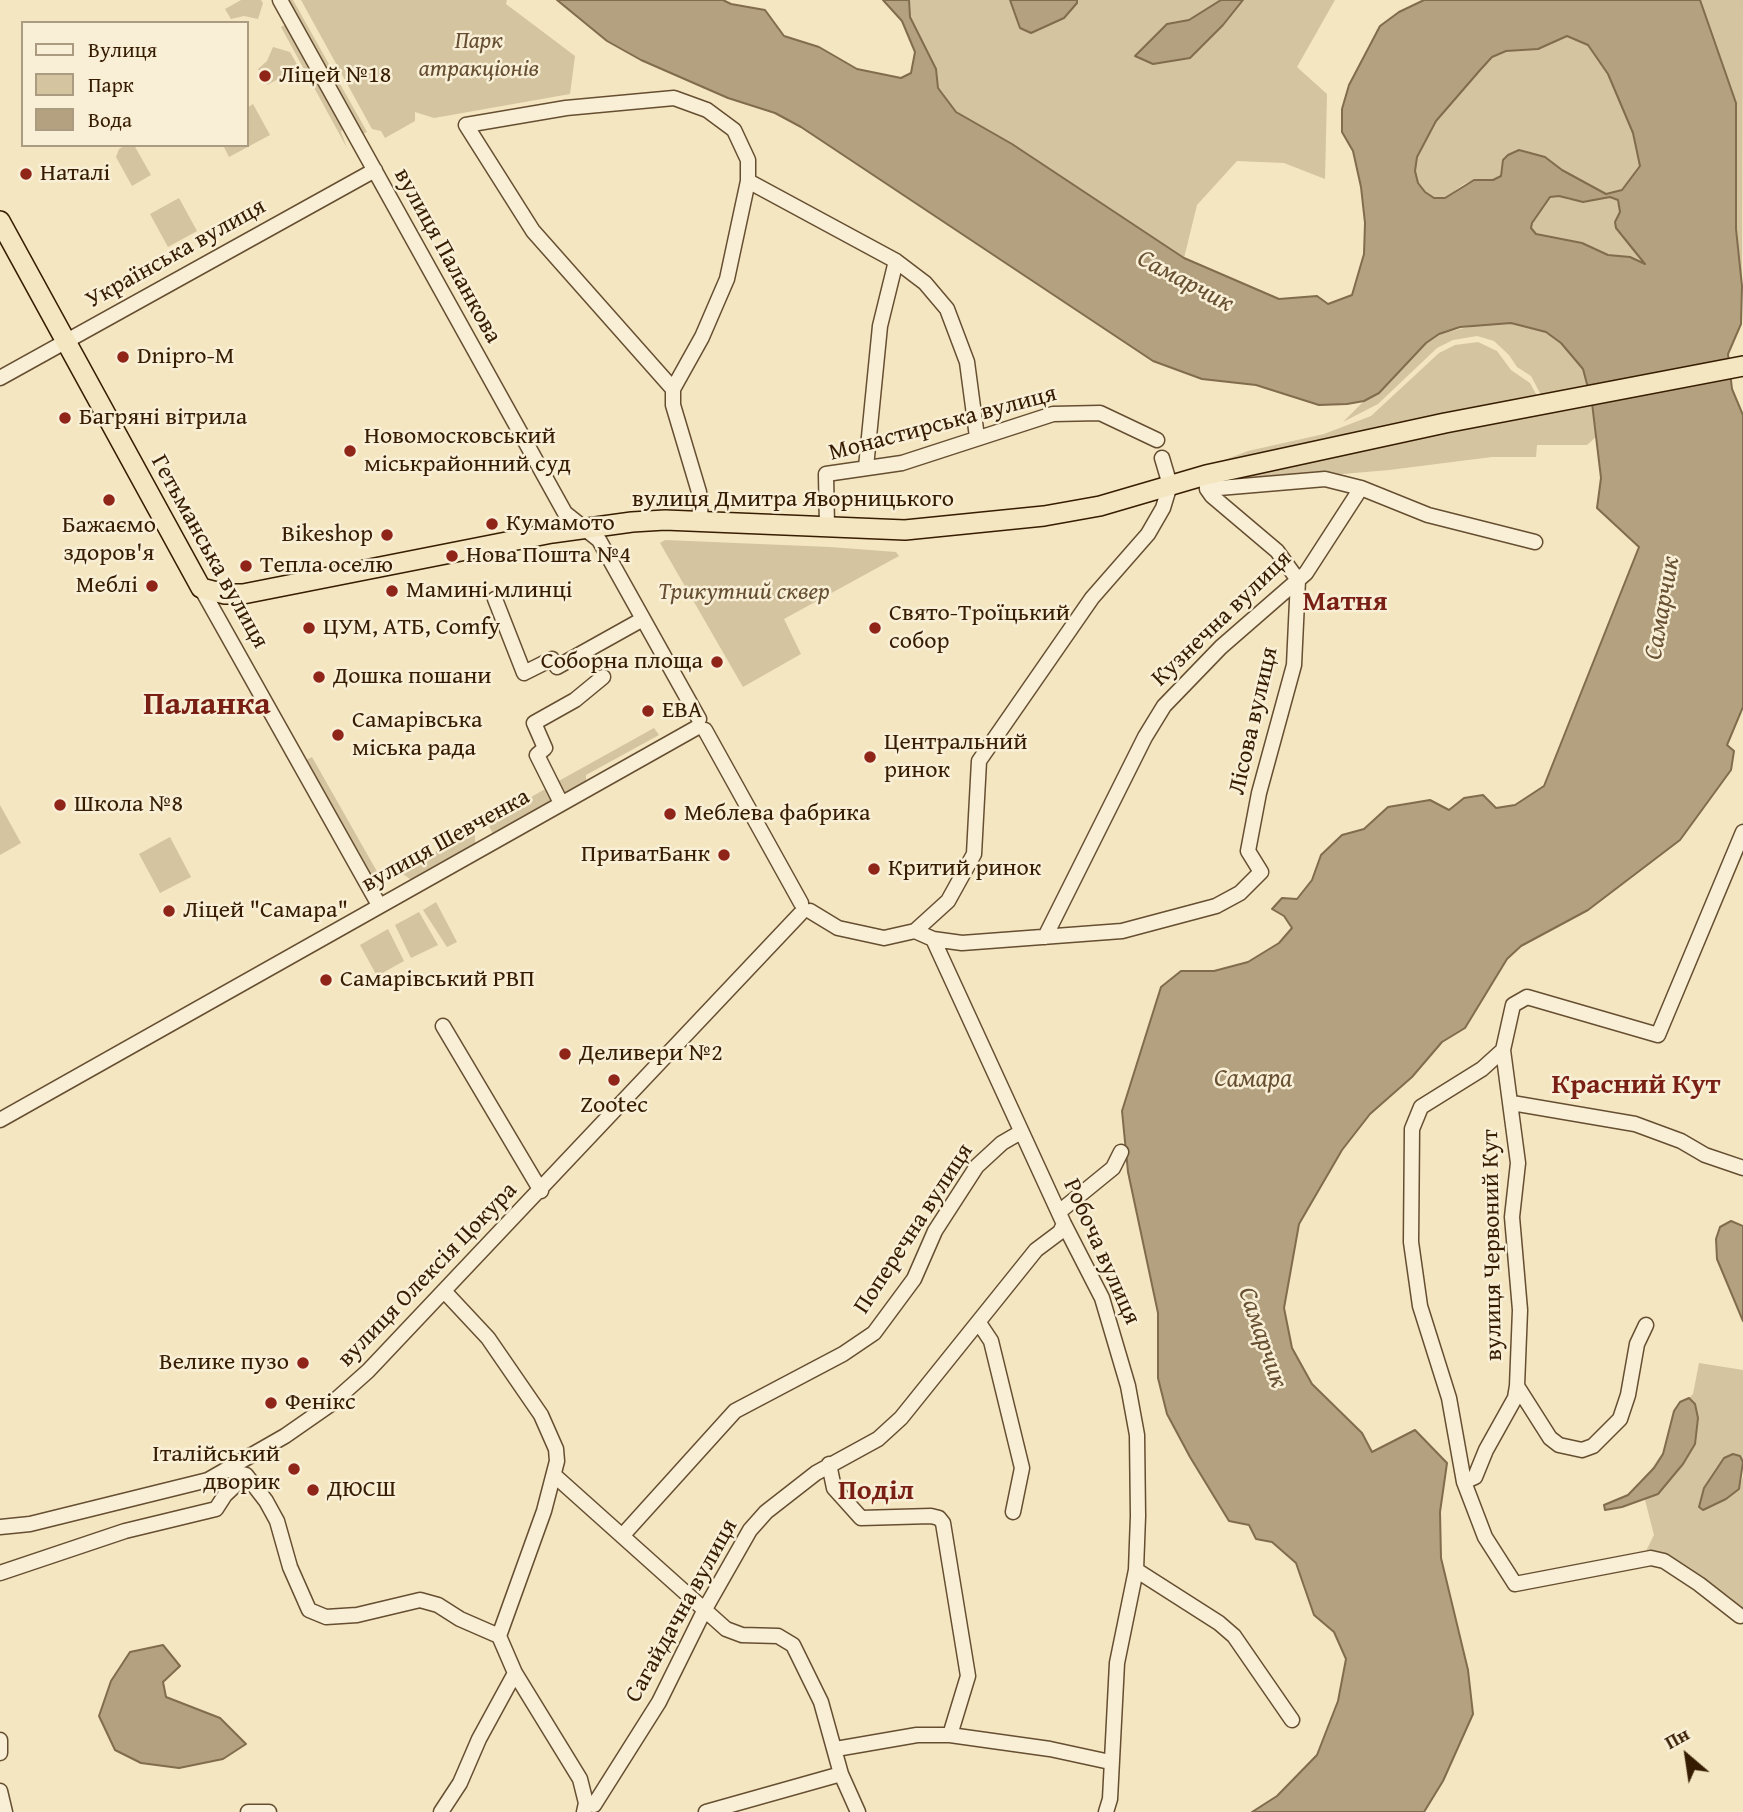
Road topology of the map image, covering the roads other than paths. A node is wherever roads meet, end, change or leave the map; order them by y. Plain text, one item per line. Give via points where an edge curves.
1 (280, 0) edge
2 (374, 170) junction
3 (748, 181) junction
4 (0, 221) edge
5 (896, 261) junction
6 (66, 341) junction
7 (1743, 366) edge
8 (0, 378) edge
9 (673, 389) junction
10 (977, 437) junction
11 (1157, 440) dead end
12 (1162, 458) dead end
13 (866, 467) junction
14 (1207, 482) junction
15 (1170, 485) junction
16 (1361, 488) junction
17 (701, 521) junction
18 (827, 527) junction
19 (581, 529) junction
20 (1535, 542) dead end
21 (1298, 580) junction
22 (201, 588) junction
23 (495, 599) dead end
24 (643, 619) junction
25 (603, 677) dead end
26 (700, 726) junction
27 (561, 803) junction
28 (1743, 832) edge
29 (379, 905) junction
30 (804, 909) junction
31 (915, 931) junction
32 (1045, 937) junction
33 (933, 939) junction
34 (443, 1026) dead end
35 (1503, 1050) junction
36 (1512, 1103) junction
37 (0, 1120) edge
38 (1021, 1132) junction
39 (1121, 1152) dead end
40 (1743, 1168) edge
41 (541, 1191) junction
42 (1061, 1218) junction
43 (444, 1292) junction
44 (979, 1323) junction
45 (1646, 1325) dead end
46 (1517, 1386) junction
47 (829, 1464) junction
48 (228, 1470) junction
49 (246, 1475) junction
50 (554, 1475) junction
51 (1464, 1482) junction
52 (1013, 1512) dead end
53 (0, 1527) edge
54 (622, 1536) junction
55 (1136, 1570) junction
56 (0, 1573) edge
57 (705, 1609) junction
58 (1740, 1616) dead end
59 (499, 1636) junction
60 (515, 1673) junction
61 (1292, 1720) dead end
62 (950, 1735) junction
63 (0, 1740) edge
64 (836, 1749) junction
65 (0, 1753) edge
66 (1110, 1762) junction
67 (841, 1774) junction
68 (0, 1791) edge
69 (592, 1808) edge
70 (857, 1809) edge
71 (5, 1812) edge
72 (248, 1812) edge
73 (269, 1812) edge
74 (441, 1812) edge
75 (706, 1812) edge
76 (871, 1812) edge
77 (1106, 1812) edge

1 - 2 street, вулиця Паланкова
2 - 6 street, Українська вулиця
2 - 19 street, вулиця Паланкова via 565,513
3 - 5 street
3 - 9 street via 727,279
3 - 9 street via 748,160 734,130 707,110 674,98 566,108 466,125 533,231
4 - 6 highway, Гетьманська вулиця
5 - 10 street via 925,283 947,309 967,362
5 - 13 street via 880,326
6 - 8 street, Українська вулиця
6 - 22 highway, Гетьманська вулиця
7 - 14 highway, вулиця Дмитра Яворницького via 1505,412
9 - 17 street via 673,405 699,492
10 - 11 street, Монастирська вулиця via 1053,414 1100,413
10 - 13 street, Монастирська вулиця via 902,463
12 - 15 street
13 - 18 street, Монастирська вулиця via 826,474
14 - 15 highway, вулиця Дмитра Яворницького
14 - 16 street via 1325,479
14 - 21 street via 1277,551
15 - 18 highway, вулиця Дмитра Яворницького via 1100,506 998,523 905,530
15 - 31 street via 1148,534 1092,598 979,761 974,854 948,901
16 - 20 street via 1428,515
16 - 21 street, Кузнечна вулиця
17 - 18 highway, вулиця Дмитра Яворницького
17 - 19 highway, вулиця Дмитра Яворницького via 632,522
19 - 22 highway, вулиця Дмитра Яворницького via 243,594
19 - 24 street via 599,540
21 - 32 street, Кузнечна вулиця via 1221,647 1164,706
21 - 32 street, Лісова вулиця via 1294,665 1248,851 1261,872 1240,893 1216,906 1122,931
22 - 29 street, Гетьманська вулиця
23 - 24 street via 524,673 552,659 557,667
24 - 26 street
25 - 27 street via 575,700 534,723 545,748 537,755
26 - 27 street, вулиця Шевченка
26 - 30 street
27 - 29 street, вулиця Шевченка
28 - 35 street, вулиця Червоний Кут via 1658,1035 1527,997 1513,1005
29 - 37 street, вулиця Шевченка
30 - 31 street via 838,928 884,938
30 - 41 street, вулиця Олексія Цокура
31 - 33 street
32 - 33 street via 962,943
33 - 38 street, Робоча вулиця
34 - 41 street
35 - 36 street, вулиця Червоний Кут
35 - 51 street via 1482,1069 1421,1107 1412,1129 1411,1242 1416,1277 1449,1398
36 - 40 street, вулиця Червоний Кут via 1635,1124
36 - 46 street, вулиця Червоний Кут via 1518,1163 1512,1217 1520,1310
38 - 42 street, Робоча вулиця
38 - 54 street, Поперечна вулиця via 977,1166 935,1231 914,1279 874,1333 735,1411
39 - 42 street, Сагайдачна вулиця via 1112,1168
41 - 43 street, вулиця Олексія Цокура
42 - 44 street, Сагайдачна вулиця via 1060,1232 1036,1250
42 - 55 street, Робоча вулиця via 1102,1298 1128,1386 1139,1479
43 - 48 street, вулиця Олексія Цокура via 349,1388 285,1436
43 - 50 street via 488,1338 541,1415 556,1449
44 - 47 street, Сагайдачна вулиця via 901,1418 878,1439
44 - 52 street via 991,1341 1022,1468
45 - 46 street, вулиця Червоний Кут via 1637,1344 1620,1419 1593,1446 1582,1450 1550,1438
46 - 51 street, вулиця Червоний Кут via 1475,1477
47 - 57 street, Сагайдачна вулиця via 766,1512 750,1530
47 - 62 street via 834,1488 861,1518 931,1516 943,1523 968,1676
48 - 49 street
48 - 53 street, вулиця Олексія Цокура via 134,1500
49 - 56 street via 216,1509 125,1531
49 - 59 street via 277,1521 309,1610 326,1617 357,1615 420,1600
50 - 54 street
50 - 59 street
51 - 58 street via 1485,1537 1515,1584 1651,1558 1664,1561
54 - 57 street
55 - 61 street via 1234,1636
55 - 66 street, Робоча вулиця via 1117,1662
57 - 64 street via 726,1629 742,1635 778,1636 793,1645 821,1702
57 - 69 street, Сагайдачна вулиця via 659,1703
59 - 60 street, Сагайдачна вулиця
60 - 69 street, Сагайдачна вулиця via 580,1779
60 - 74 street
62 - 64 street via 917,1735
62 - 66 street
63 - 65 street
64 - 67 street
66 - 77 street, Робоча вулиця
67 - 70 street
67 - 75 street
68 - 71 street
70 - 76 street
72 - 73 street

